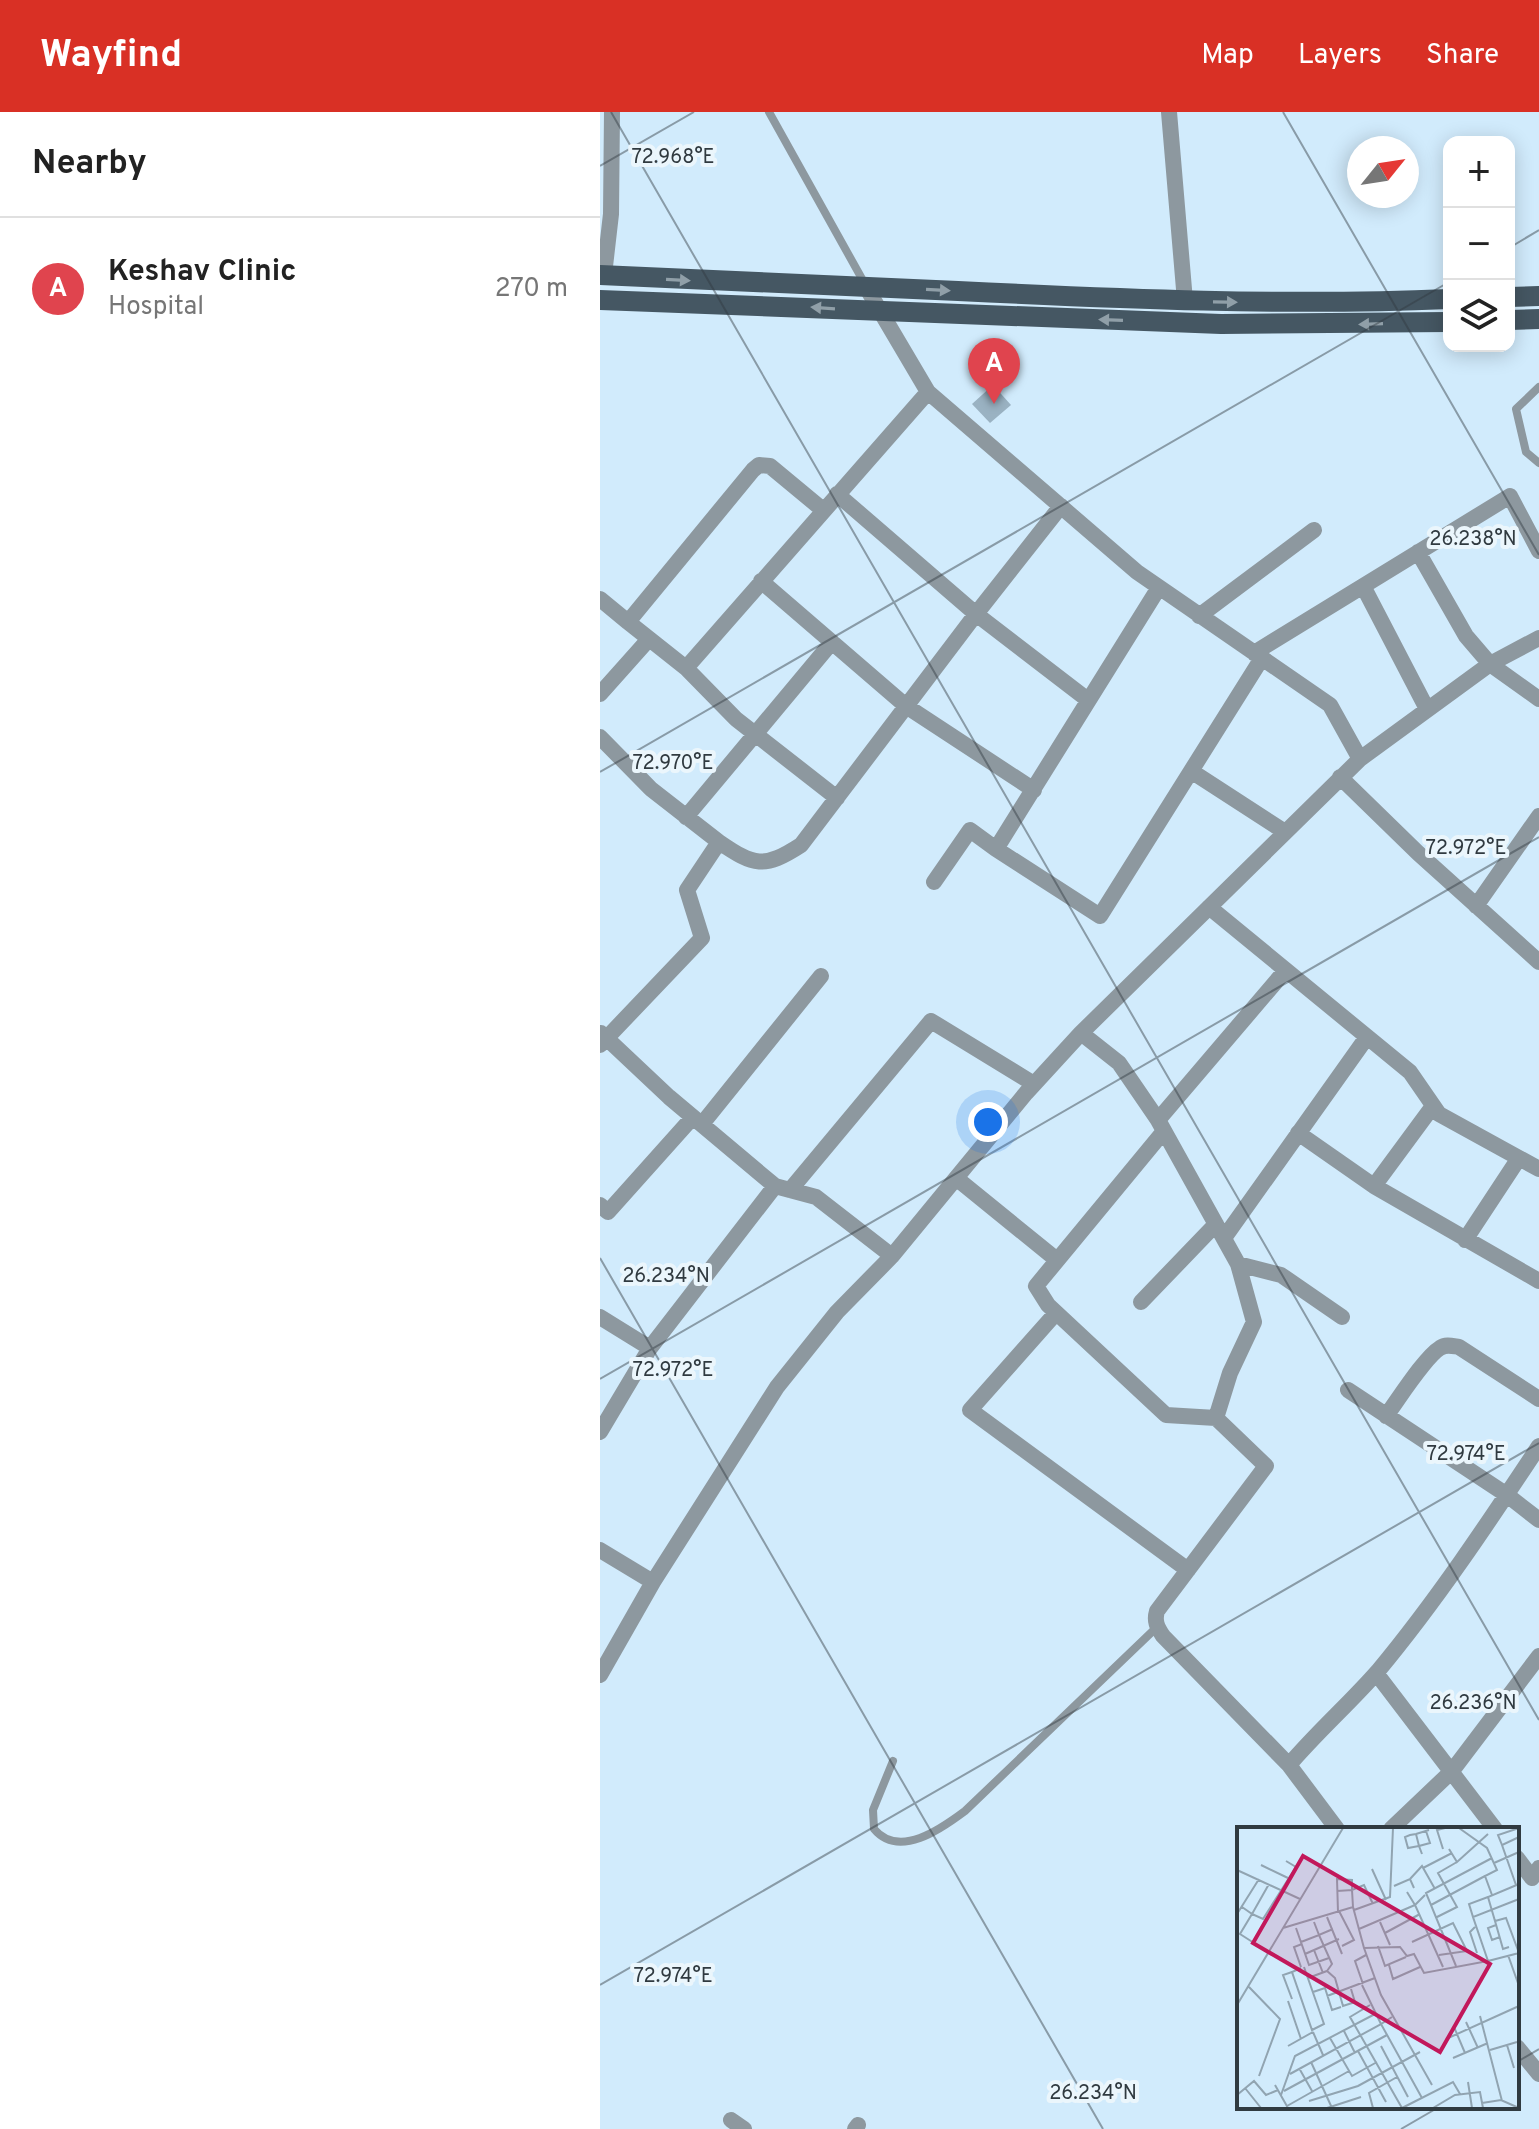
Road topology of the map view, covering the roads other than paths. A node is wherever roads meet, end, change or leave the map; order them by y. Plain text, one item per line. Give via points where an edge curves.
1 (612, 112) edge
2 (769, 112) edge
3 (1169, 112) edge
4 (602, 275) edge
5 (866, 287) junction
6 (1539, 296) edge
7 (1515, 297) edge
8 (1443, 299) edge
9 (600, 300) edge
10 (1185, 301) junction
11 (880, 312) junction
12 (1539, 319) edge
13 (1515, 320) edge
14 (1443, 322) edge
15 (1539, 387) edge
16 (928, 392) junction
17 (1539, 463) edge
18 (837, 494) junction
19 (1061, 506) junction
20 (823, 510) junction
21 (1314, 530) dead end
22 (1539, 551) edge
23 (1418, 552) junction
24 (761, 581) junction
25 (1363, 586) junction
26 (1158, 589) junction
27 (600, 599) edge
28 (976, 614) junction
29 (1199, 616) junction
30 (628, 622) junction
31 (1539, 638) edge
32 (649, 639) junction
33 (832, 642) junction
34 (1258, 656) junction
35 (1490, 664) junction
36 (686, 668) junction
37 (600, 694) edge
38 (1539, 699) edge
39 (1088, 700) junction
40 (906, 706) junction
41 (1427, 709) junction
42 (755, 734) junction
43 (600, 737) edge
44 (1360, 759) junction
45 (1191, 771) junction
46 (1340, 777) junction
47 (1034, 790) junction
48 (837, 798) junction
49 (1539, 816) edge
50 (686, 817) junction
51 (1285, 832) junction
52 (719, 842) junction
53 (996, 849) junction
54 (934, 882) dead end
55 (1476, 906) junction
56 (1209, 907) junction
57 (1539, 962) edge
58 (1285, 971) junction
59 (821, 976) dead end
60 (1081, 1033) junction
61 (1367, 1037) junction
62 (602, 1039) edge
63 (1034, 1084) junction
64 (1433, 1106) junction
65 (698, 1121) junction
66 (1161, 1126) junction
67 (1298, 1133) junction
68 (1519, 1158) junction
69 (1539, 1169) edge
70 (956, 1178) junction
71 (1374, 1186) junction
72 (783, 1188) junction
73 (600, 1205) edge
74 (1220, 1231) junction
75 (1465, 1240) junction
76 (892, 1256) junction
77 (1057, 1260) junction
78 (1238, 1264) junction
79 (1539, 1281) edge
80 (1141, 1302) dead end
81 (1056, 1313) junction
82 (600, 1317) edge
83 (1342, 1317) dead end
84 (650, 1348) junction
85 (1348, 1390) dead end
86 (1539, 1399) edge
87 (1386, 1416) junction
88 (1216, 1418) junction
89 (600, 1431) edge
90 (1539, 1446) edge
91 (1507, 1495) junction
92 (1539, 1520) edge
93 (600, 1550) edge
94 (1188, 1570) junction
95 (653, 1582) junction
96 (1157, 1627) junction
97 (1539, 1656) edge
98 (1376, 1673) junction
99 (600, 1675) edge
100 (893, 1761) dead end
101 (1289, 1765) junction
102 (1452, 1771) junction
103 (1336, 1827) edge
104 (1393, 1827) edge
105 (1494, 1827) edge
106 (1519, 1860) edge
107 (1537, 1878) edge
108 (1519, 2049) edge
109 (1539, 2074) edge

1 - 4 street via 611,214
2 - 5 lane
3 - 10 street
4 -> 5 main road
5 -> 10 main road
5 - 11 street
6 - 7 main road
10 -> 8 main road
11 -> 9 main road
14 -> 11 main road via 1221,324
11 - 16 street
12 - 13 main road
15 - 17 lane via 1516,409 1526,452
16 - 18 street
16 - 19 street
18 - 20 street
18 - 28 street
19 - 26 street
19 - 28 street
20 - 24 street
20 - 30 street via 770,466 759,465
21 - 29 street
22 - 23 street via 1510,496
23 - 25 street
23 - 35 street via 1466,636
24 - 33 street
24 - 36 street
25 - 34 street
25 - 41 street
26 - 29 street
26 - 39 street
27 - 30 street
28 - 39 street
28 - 40 street
29 - 34 street
30 - 32 street
31 - 35 street
32 - 36 street
32 - 37 street
33 - 40 street
33 - 42 street
34 - 44 street via 1330,705
34 - 45 street
35 - 38 street
35 - 41 street
36 - 42 street
39 - 47 street
40 - 47 street
40 - 48 street
41 - 44 street
42 - 48 street
42 - 50 street
43 - 50 street
44 - 46 street
45 - 51 street
45 - 53 street via 1100,916
46 - 51 street
46 - 55 street
47 - 53 street
48 - 52 street via 801,845 775,862 745,860
49 - 55 street
50 - 52 street
51 - 56 street
52 - 62 street via 687,890 702,938
53 - 54 street via 970,830
55 - 57 street
56 - 58 street
56 - 60 street
58 - 61 street
58 - 66 street
59 - 65 street
60 - 63 street
60 - 66 street via 1119,1063
61 - 64 street via 1410,1072
61 - 67 street
62 - 65 street
63 - 70 street
63 - 72 street via 931,1021
64 - 68 street
64 - 71 street
65 - 72 street
65 - 73 street via 608,1212
66 - 74 street
66 - 77 street
67 - 71 street
67 - 74 street
68 - 69 street
68 - 75 street
70 - 76 street
70 - 77 street
71 - 75 street
72 - 76 street via 816,1197
72 - 84 street
74 - 78 street
74 - 80 street
75 - 79 street
76 - 95 street via 837,1312 777,1387
77 - 81 street via 1036,1286
78 - 83 street via 1281,1275
78 - 88 street via 1254,1322
81 - 88 street via 1166,1415
81 - 94 street via 970,1410
82 - 84 street
84 - 89 street
85 - 87 street
86 - 87 street via 1449,1345 1432,1355
87 - 91 street
88 - 94 street via 1266,1466
90 - 91 street
91 - 92 street
91 - 98 street
93 - 95 street
94 - 96 street via 1157,1611
95 - 99 street
96 - 100 lane via 965,1811 936,1832 894,1841 874,1829 873,1810
96 - 101 street
97 - 102 street
98 - 101 street
98 - 102 street
101 - 103 street
102 - 104 street
102 - 105 street
106 - 107 street
108 - 109 street

